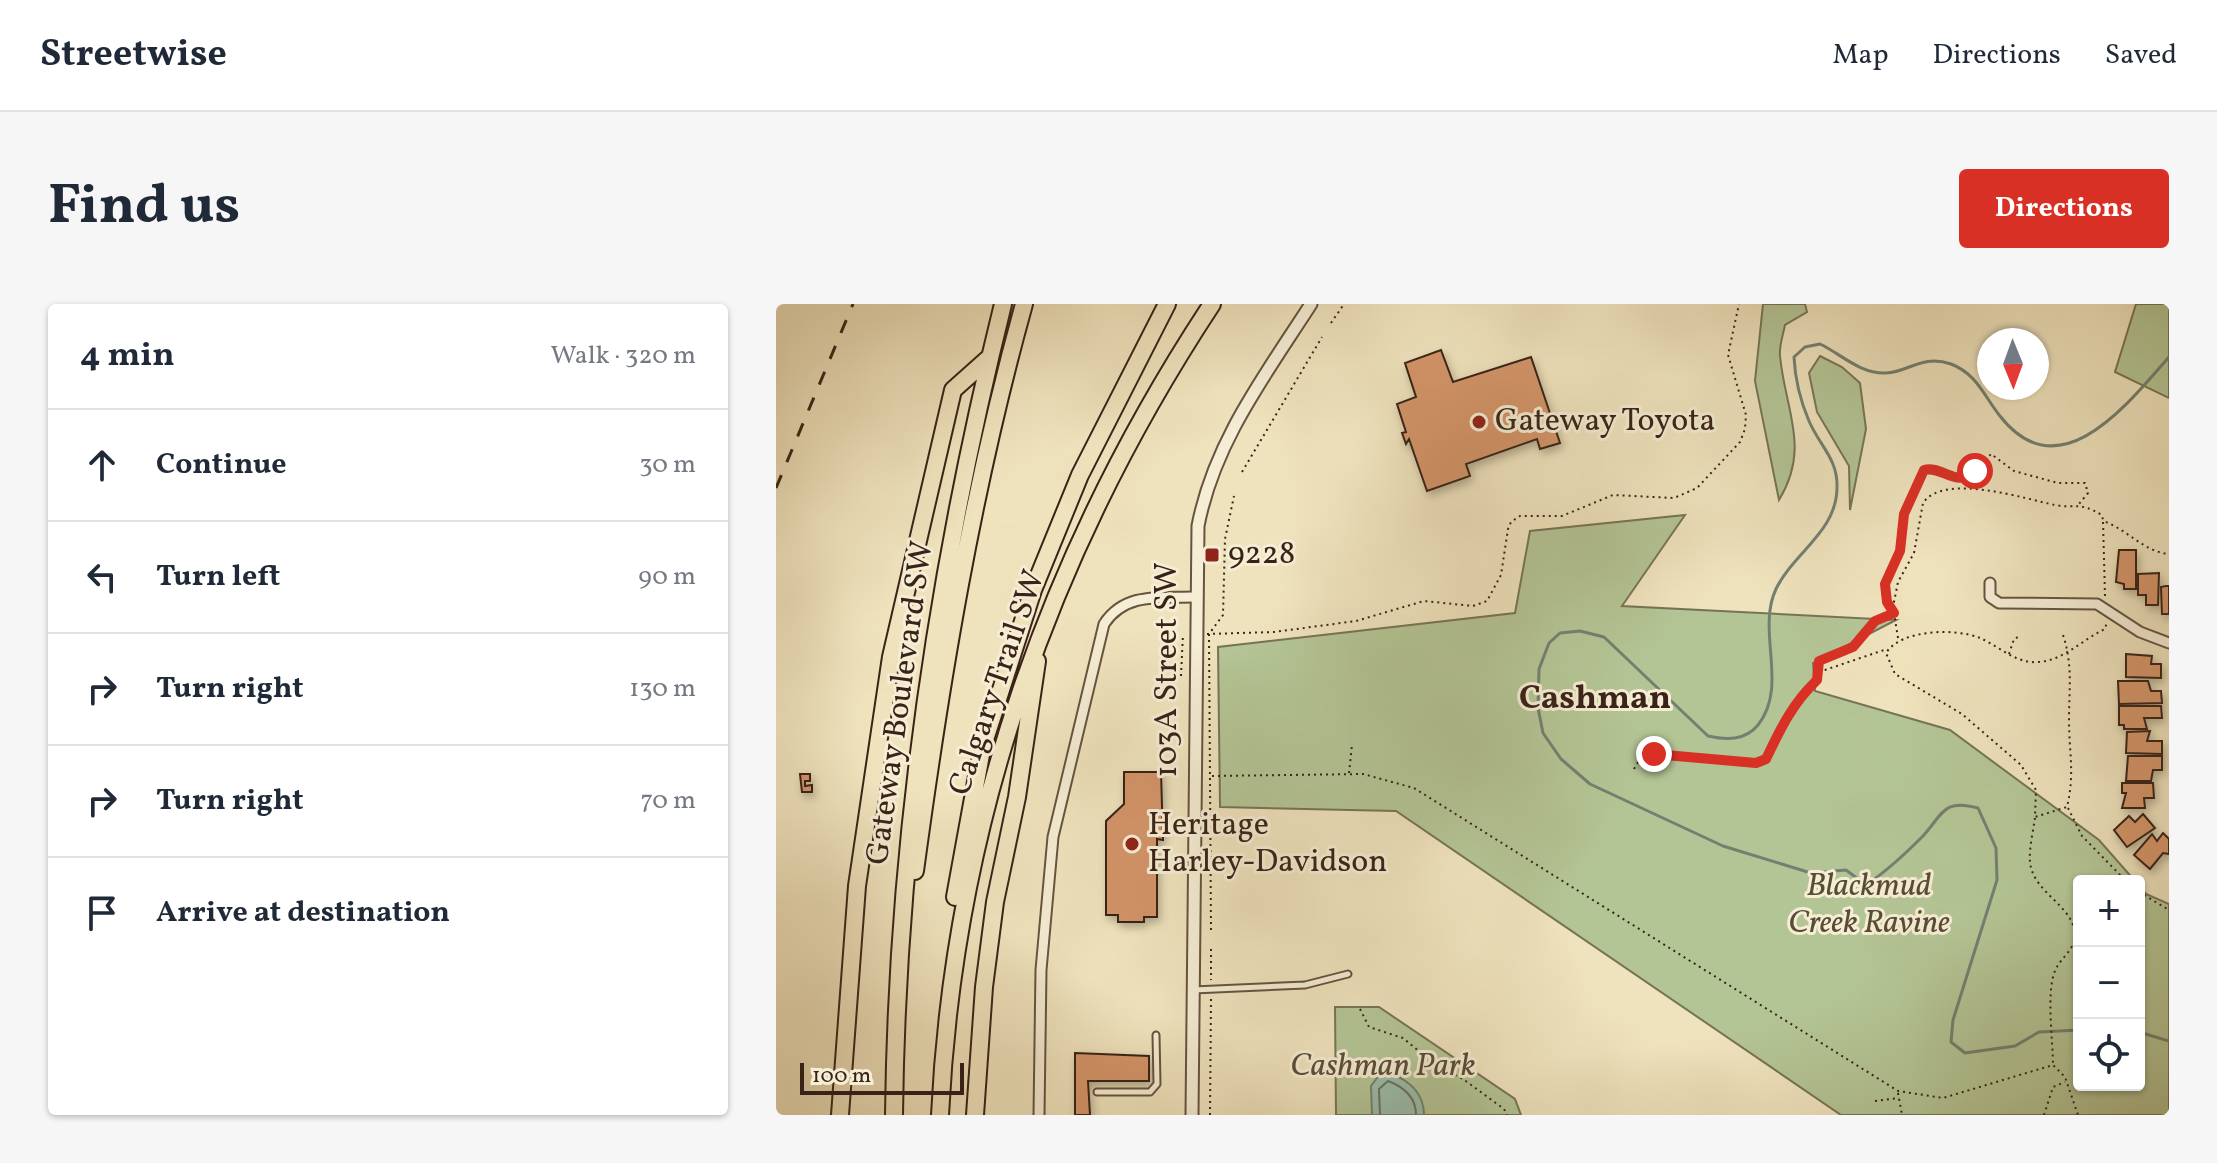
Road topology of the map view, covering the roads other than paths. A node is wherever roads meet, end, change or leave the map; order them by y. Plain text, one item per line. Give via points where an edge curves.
1 (1003, 304) edge
2 (1024, 304) edge
3 (1167, 304) edge
4 (1212, 304) edge
5 (1311, 304) edge
6 (990, 357) junction
7 (1990, 583) dead end
8 (1194, 597) junction
9 (1042, 628) junction
10 (2169, 643) edge
11 (901, 923) junction
12 (1348, 974) dead end
13 (1192, 990) junction
14 (1156, 1035) dead end
15 (943, 1058) junction
16 (1097, 1092) dead end
17 (840, 1115) edge
18 (894, 1115) edge
19 (940, 1115) edge
20 (975, 1115) edge
21 (1039, 1115) edge
22 (1192, 1115) edge

1 - 6 highway, Gateway Boulevard SW
2 - 11 highway via 977,486 945,659 914,880
3 - 15 highway via 1056,530 982,749 945,967
4 - 9 highway, Calgary Trail SW via 1120,457
5 - 8 street, 103A Street SW via 1215,462 1198,526
6 - 11 highway, Gateway Boulevard SW via 934,633
6 - 17 highway via 953,390 891,657 857,886
7 - 10 street via 1990,597 1999,603 2097,604
8 - 13 street, 103A Street SW
8 - 21 street via 1122,603 1104,624 1053,837 1041,970
9 - 15 highway, Calgary Trail SW via 980,824 952,969
9 - 20 highway via 993,916
11 - 18 highway, Gateway Boulevard SW
12 - 13 lane via 1305,985
13 - 22 street, 103A Street SW
14 - 16 lane via 1157,1084 1150,1092
15 - 19 highway, Calgary Trail SW

